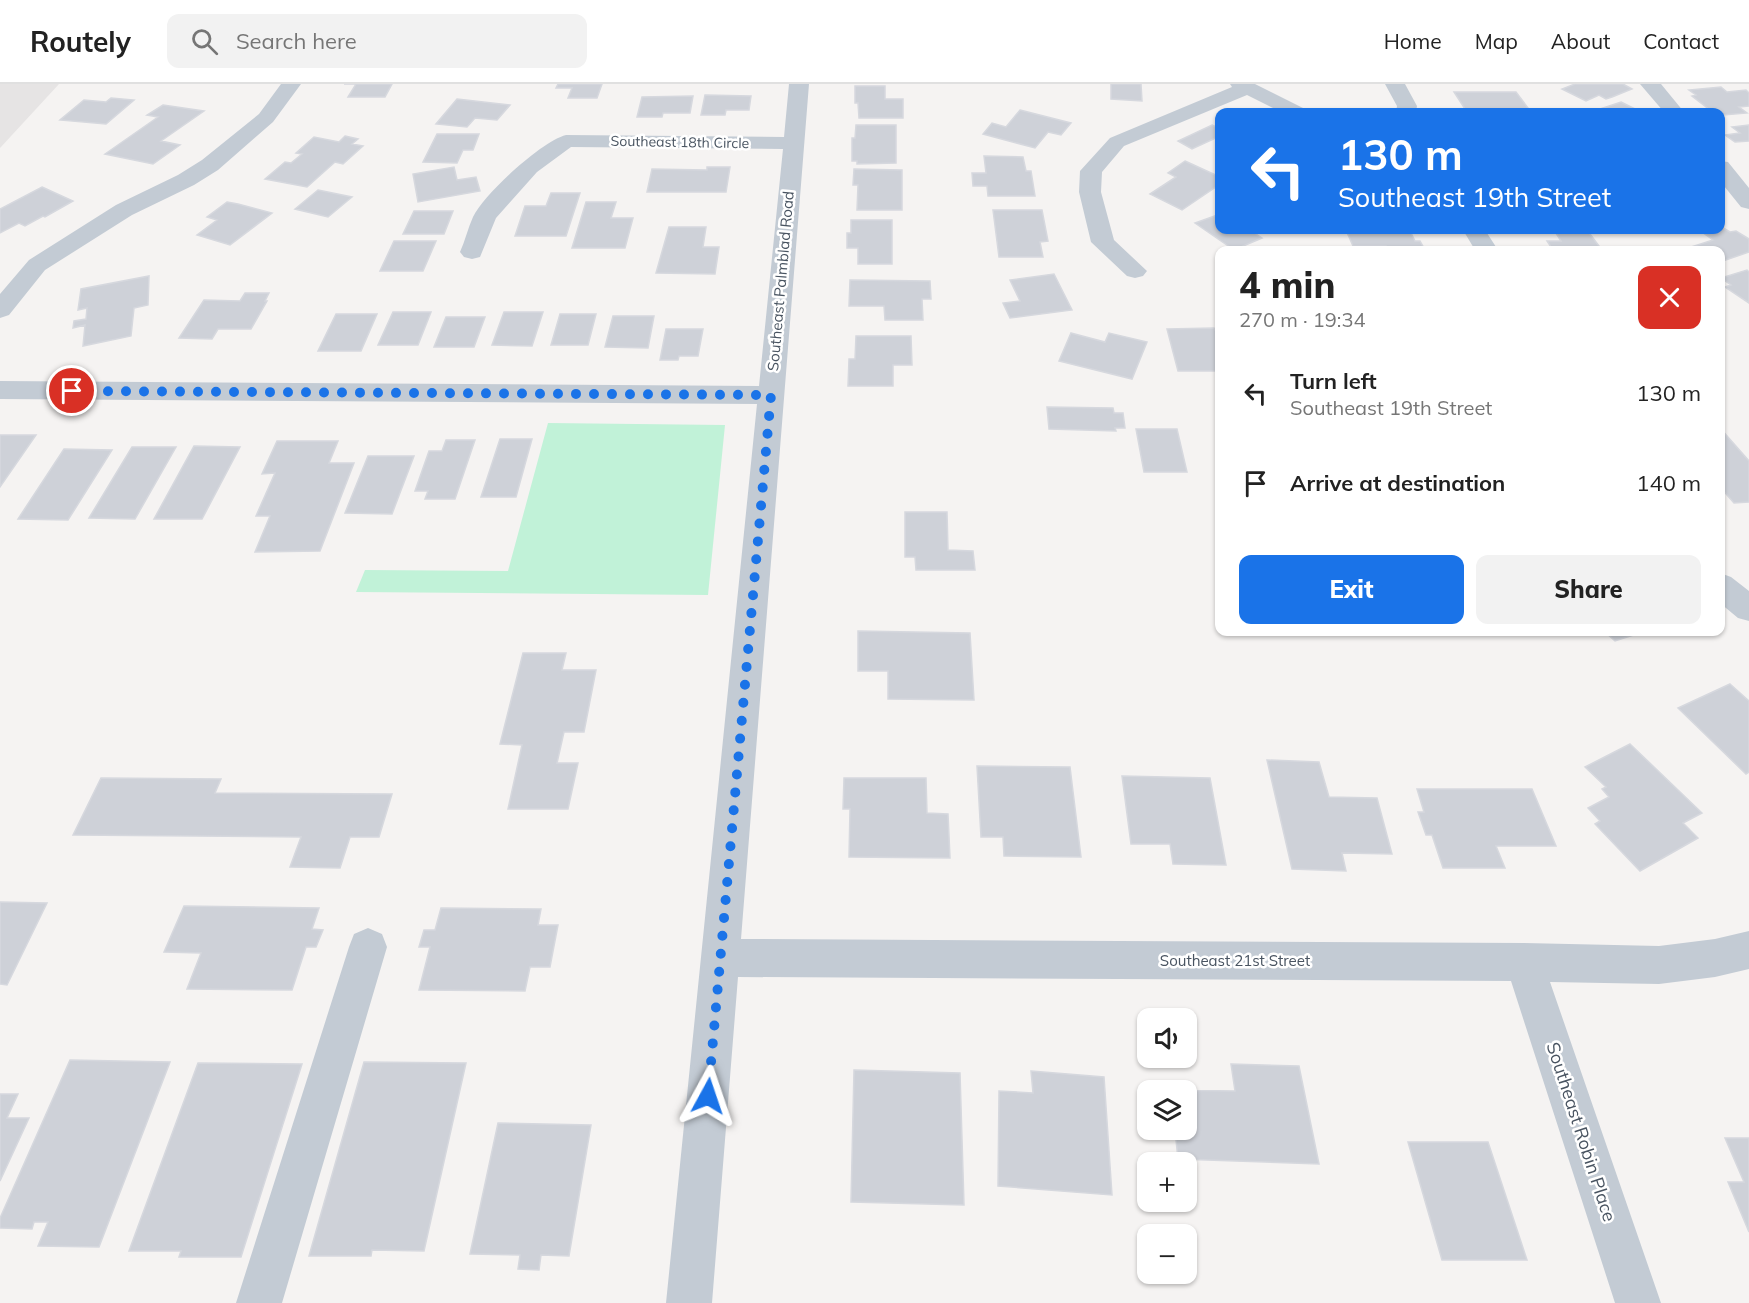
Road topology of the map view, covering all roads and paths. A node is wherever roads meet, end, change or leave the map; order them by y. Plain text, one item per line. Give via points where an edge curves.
1 (291, 84) edge
2 (799, 84) edge
3 (1395, 84) edge
4 (1650, 84) edge
5 (1244, 86) edge
6 (1288, 108) edge
7 (1407, 108) edge
8 (1671, 108) edge
9 (794, 143) junction
10 (1725, 173) edge
11 (1749, 202) edge
12 (472, 252) dead end
13 (1135, 271) dead end
14 (0, 310) edge
15 (0, 390) edge
16 (771, 395) junction
17 (368, 946) dead end
18 (1749, 950) edge
19 (720, 958) junction
20 (1524, 962) junction
21 (259, 1303) edge
22 (689, 1303) edge
23 (1638, 1303) edge

1 - 14 street via 266,118 242,140 186,180 124,210 37,265
2 - 9 street, Southeast Palmblad Road
3 - 7 street
4 - 8 street
5 - 6 street
5 - 13 street via 1117,142 1091,171 1090,192 1103,242
9 - 12 street, Southeast 18th Circle via 566,141 529,167 485,216
9 - 16 street, Southeast Palmblad Road
10 - 11 street
15 - 16 street
16 - 19 street, Southeast Palmblad Road
17 - 21 street
18 - 20 street, Southeast 21st Street via 1659,965
19 - 20 street, Southeast 21st Street
19 - 22 street, Southeast Palmblad Road
20 - 23 street, Southeast Robin Place

